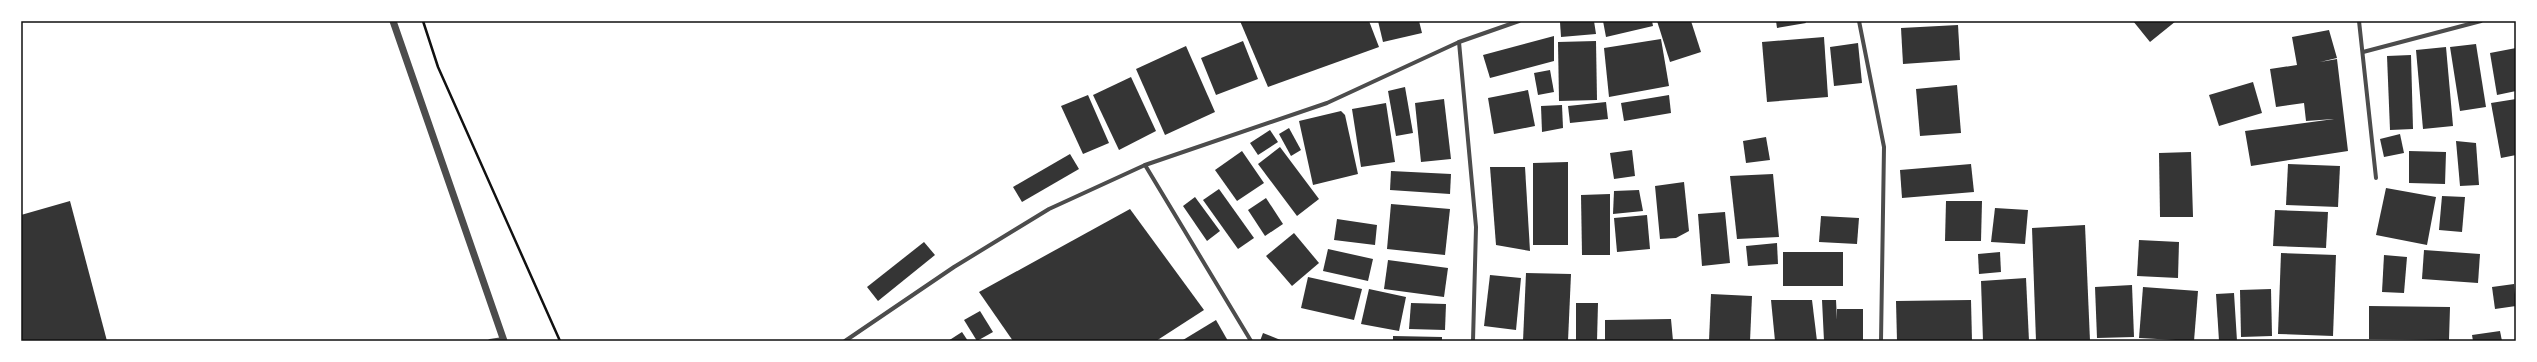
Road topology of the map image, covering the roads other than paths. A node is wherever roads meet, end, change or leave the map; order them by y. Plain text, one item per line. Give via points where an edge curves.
1 (392, 21) edge
2 (1519, 21) edge
3 (1859, 21) edge
4 (2359, 21) edge
5 (2481, 21) edge
6 (1459, 42) junction
7 (2363, 52) junction
8 (1146, 165) junction
9 (2376, 178) dead end
10 (503, 340) edge
11 (490, 341) edge
12 (845, 341) edge
13 (1251, 341) edge
14 (1473, 341) edge
15 (1881, 341) edge

1 - 10 street
2 - 6 street
3 - 15 street via 1884,147
4 - 7 street
5 - 7 street
6 - 8 street via 1327,104
6 - 14 street via 1476,227
7 - 9 street
8 - 12 street via 1049,209 954,267
8 - 13 street
10 - 11 street

